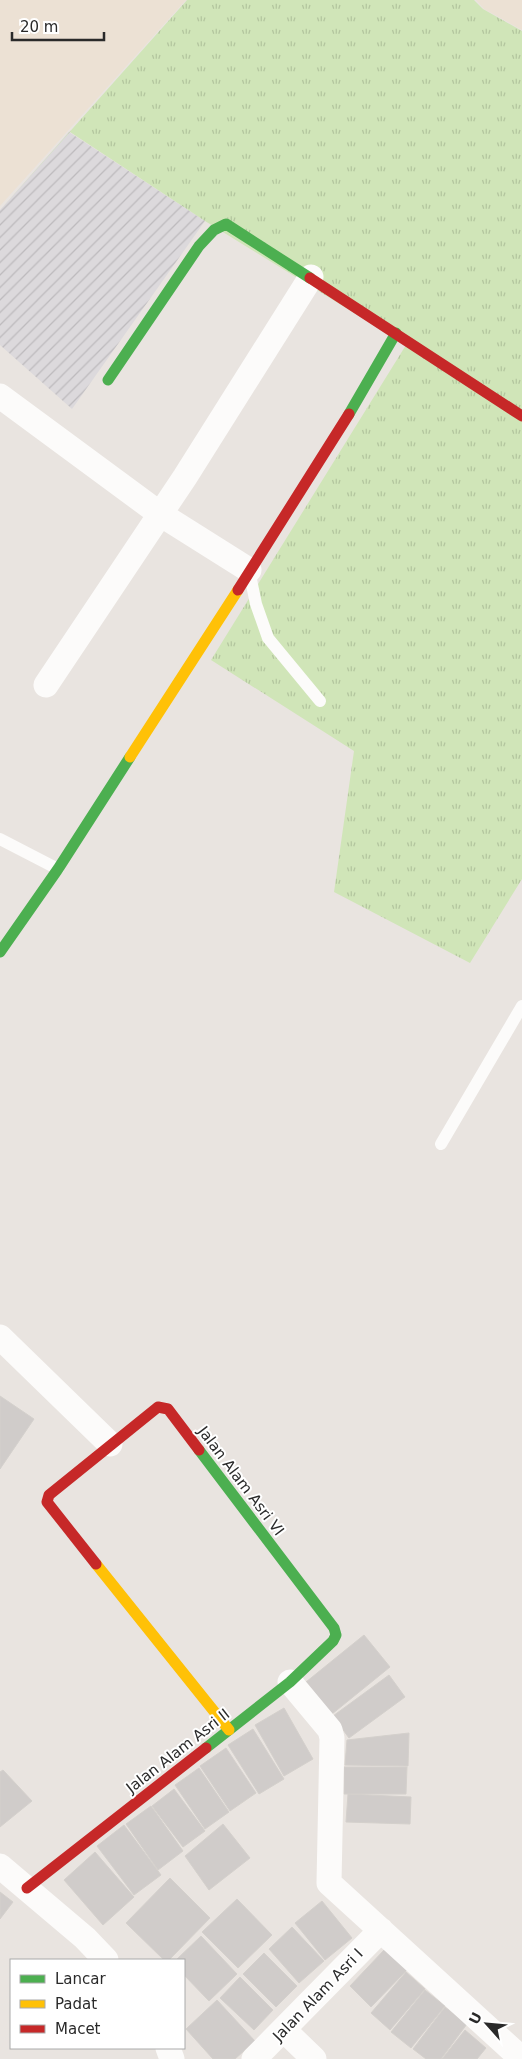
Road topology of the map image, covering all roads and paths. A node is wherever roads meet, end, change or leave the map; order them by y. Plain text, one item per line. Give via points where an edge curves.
1 (311, 277) junction
2 (396, 333) junction
3 (108, 380) dead end
4 (0, 396) edge
5 (522, 416) edge
6 (160, 514) junction
7 (249, 570) junction
8 (46, 685) dead end
9 (320, 701) dead end
10 (0, 839) edge
11 (58, 869) junction
12 (0, 952) edge
13 (522, 1006) edge
14 (441, 1144) dead end
15 (0, 1337) edge
16 (110, 1444) junction
17 (334, 1628) joint
18 (290, 1682) junction
19 (229, 1730) junction
20 (0, 1866) edge
21 (27, 1888) junction
22 (381, 1930) junction
23 (105, 1959) edge
24 (284, 2030) junction
25 (254, 2059) edge
26 (314, 2059) edge
27 (522, 2059) edge

1 - 2 street
1 - 3 street via 226,224 214,230 199,246
1 - 6 street
2 - 5 street
2 - 7 street via 326,451
4 - 6 street
6 - 7 street
6 - 8 street
7 - 9 lane via 268,638
7 - 11 street
10 - 11 lane
11 - 12 street
13 - 14 lane
15 - 16 street
16 - 17 street, Jalan Alam Asri VI via 158,1407 168,1409
16 - 19 street, Jalan Alam Asri VI via 49,1495 47,1502
17 - 18 street, Jalan Alam Asri II via 336,1635 333,1641
18 - 19 street, Jalan Alam Asri II
18 - 22 street via 330,1730 332,1738 329,1883
19 - 21 street, Jalan Alam Asri II
20 - 21 street
21 - 23 street
22 - 24 street, Jalan Alam Asri I
22 - 27 street
24 - 25 street, Jalan Alam Asri I
24 - 26 street

